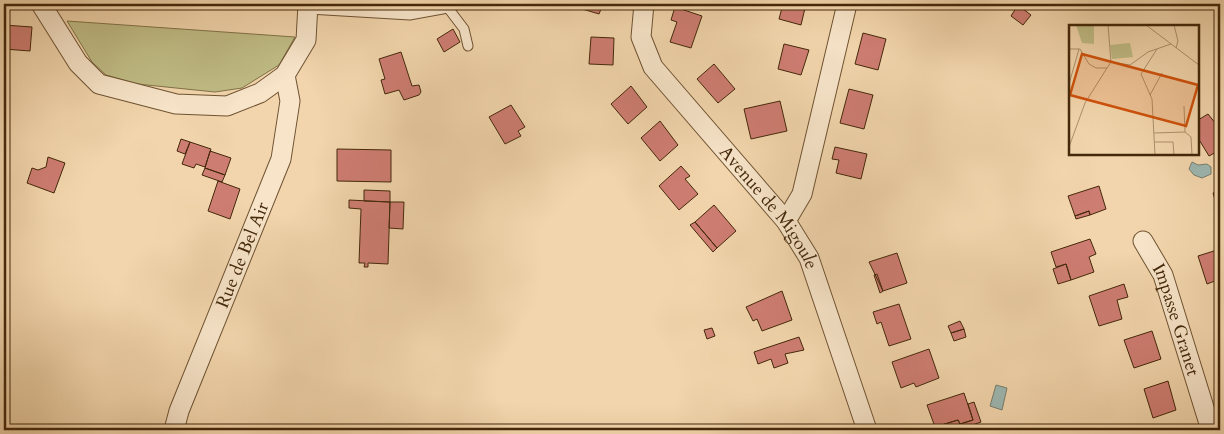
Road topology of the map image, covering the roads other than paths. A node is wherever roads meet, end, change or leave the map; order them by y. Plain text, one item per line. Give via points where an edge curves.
1 (41, 4) edge
2 (308, 4) edge
3 (444, 4) edge
4 (644, 4) edge
5 (847, 4) edge
6 (468, 46) dead end
7 (285, 75) junction
8 (786, 221) junction
9 (1143, 241) dead end
10 (174, 430) edge
11 (867, 430) edge
12 (1211, 430) edge

1 - 7 street via 78,63 99,84 176,104 227,106 260,94
2 - 3 street via 410,10
2 - 7 street via 306,40
3 - 6 lane via 464,28
4 - 8 street, Avenue de Migoule via 641,37 653,67
5 - 8 street via 802,194
7 - 10 street, Rue de Bel Air via 290,101 281,159
8 - 11 street, Avenue de Migoule via 809,258
9 - 12 street, Impasse Granet via 1164,275

